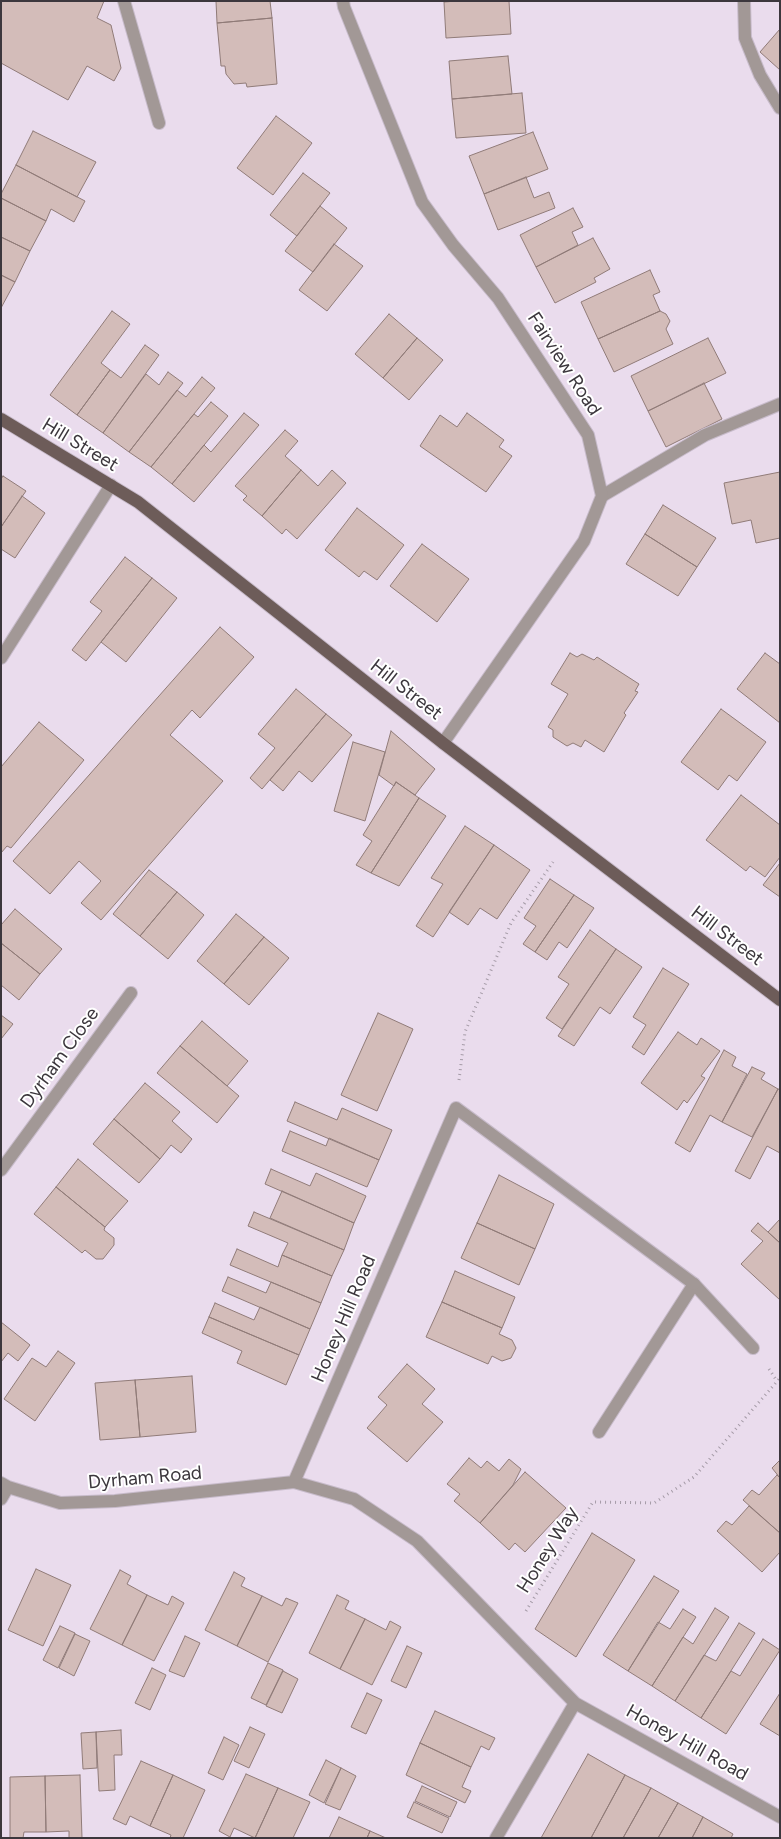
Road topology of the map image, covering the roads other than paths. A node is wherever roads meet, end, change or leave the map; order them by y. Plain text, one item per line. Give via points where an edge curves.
1 (124, 1) edge
2 (343, 1) edge
3 (744, 1) edge
4 (780, 108) edge
5 (159, 123) dead end
6 (780, 404) edge
7 (1, 420) edge
8 (111, 485) junction
9 (602, 496) junction
10 (1, 658) edge
11 (443, 743) junction
12 (131, 993) dead end
13 (780, 1000) edge
14 (1, 1170) edge
15 (694, 1284) junction
16 (753, 1348) dead end
17 (600, 1432) dead end
18 (294, 1482) junction
19 (4, 1485) edge
20 (1, 1500) edge
21 (575, 1703) junction
22 (780, 1817) edge
23 (496, 1838) edge

1 - 5 street
2 - 9 street, Fairview Road via 422,202 498,298 588,435
3 - 4 street via 746,38 760,75
6 - 9 street via 705,435
7 - 8 main road, Hill Street
8 - 10 street
8 - 11 main road, Hill Street via 138,502
9 - 11 street via 584,541
11 - 13 main road, Hill Street
12 - 14 street, Dyrham Close
15 - 16 street
15 - 17 street
15 - 18 street, Honey Hill Road via 456,1108
18 - 19 street, Dyrham Road via 114,1501 60,1503
18 - 21 street, Honey Hill Road via 354,1499 418,1541
19 - 20 street
21 - 22 street, Honey Hill Road
21 - 23 street

